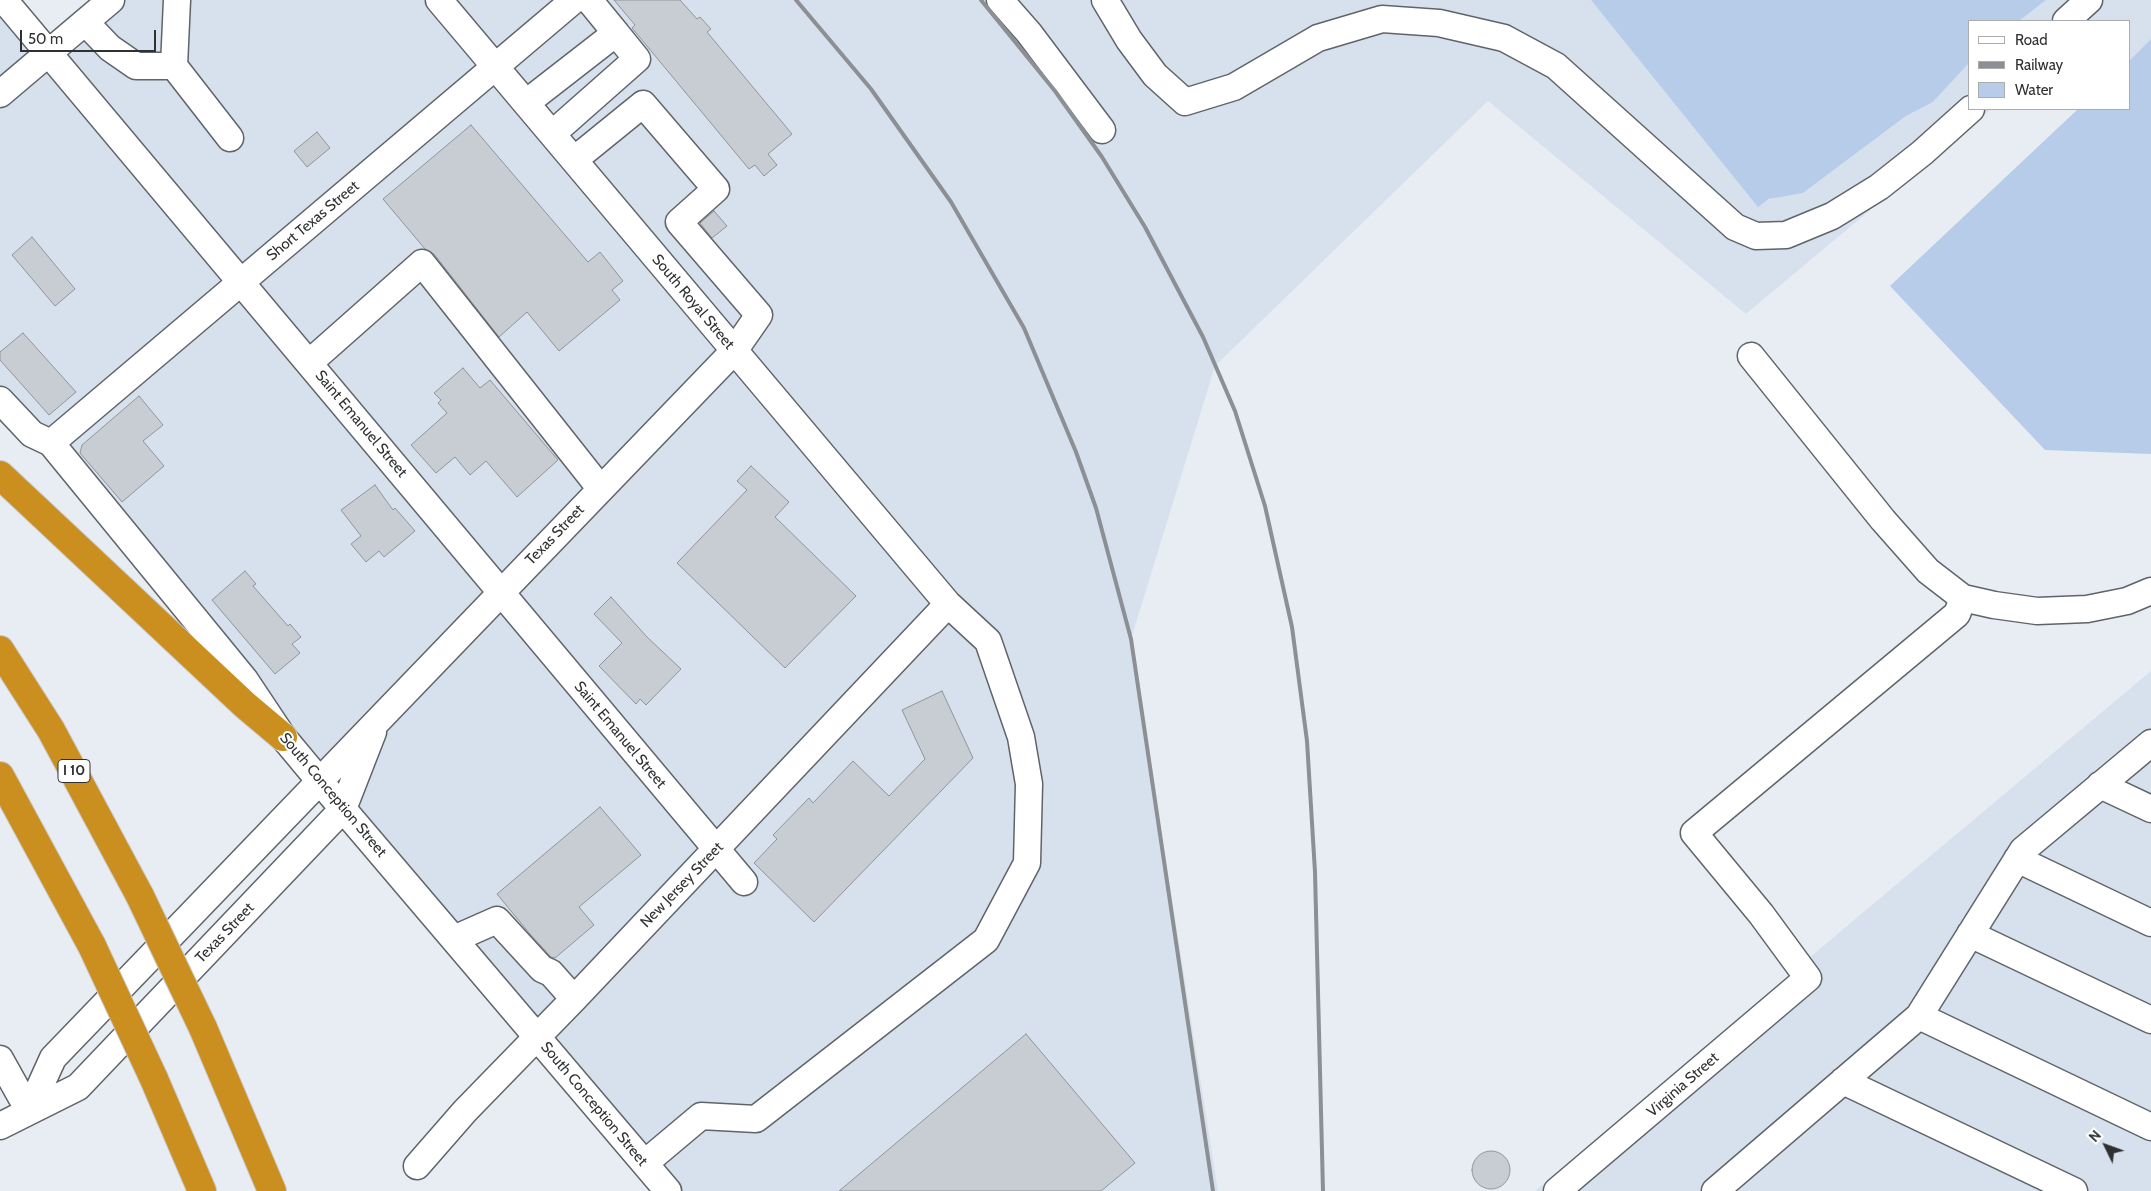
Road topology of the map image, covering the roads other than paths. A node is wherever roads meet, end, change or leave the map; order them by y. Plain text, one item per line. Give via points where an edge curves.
1 (4, 0) edge
2 (111, 0) edge
3 (176, 0) edge
4 (439, 0) edge
5 (574, 0) edge
6 (589, 0) edge
7 (1000, 0) edge
8 (1105, 0) edge
9 (2089, 0) edge
10 (2067, 20) edge
11 (85, 22) junction
12 (616, 33) junction
13 (48, 53) junction
14 (174, 66) junction
15 (496, 67) junction
16 (0, 94) edge
17 (526, 103) junction
18 (1970, 110) edge
19 (1102, 130) dead end
20 (552, 134) junction
21 (230, 138) dead end
22 (574, 160) junction
23 (241, 282) junction
24 (734, 351) junction
25 (1751, 356) dead end
26 (309, 363) junction
27 (0, 400) edge
28 (51, 443) junction
29 (0, 475) edge
30 (600, 488) junction
31 (2151, 591) edge
32 (500, 592) junction
33 (1963, 598) junction
34 (948, 604) junction
35 (0, 650) edge
36 (377, 719) junction
37 (283, 736) junction
38 (2151, 742) edge
39 (0, 776) edge
40 (319, 781) junction
41 (2100, 785) junction
42 (342, 809) junction
43 (2151, 809) edge
44 (716, 850) junction
45 (2017, 859) junction
46 (744, 882) dead end
47 (2151, 923) edge
48 (1970, 934) junction
49 (454, 939) junction
50 (574, 999) junction
51 (1919, 1016) junction
52 (2151, 1020) edge
53 (538, 1037) junction
54 (0, 1059) edge
55 (1843, 1081) junction
56 (28, 1111) junction
57 (0, 1126) edge
58 (2151, 1127) edge
59 (644, 1164) junction
60 (417, 1166) dead end
61 (202, 1191) edge
62 (272, 1191) edge
63 (668, 1191) edge
64 (1557, 1191) edge
65 (1715, 1191) edge
66 (2074, 1191) edge

1 - 13 street, Saint Emanuel Street
2 - 11 street
3 - 14 street
4 - 15 street, South Royal Street
5 - 15 street, Short Texas Street
6 - 12 street
7 - 19 street
8 - 18 street via 1154,75 1185,102 1234,87 1318,38 1382,19 1439,23 1504,38 1556,66 1735,227 1756,236 1786,235 1832,216 1879,187
9 - 10 street
11 - 13 street
11 - 14 street via 110,48 136,66
12 - 17 street
12 - 20 street via 637,59
13 - 16 street
13 - 23 street, Saint Emanuel Street
14 - 21 street
15 - 17 street, South Royal Street
15 - 23 street, Short Texas Street
17 - 20 street, South Royal Street
20 - 22 street, South Royal Street
22 - 24 street, South Royal Street
22 - 24 street, Texas Street via 643,104 716,189 679,222 759,315
23 - 26 street, Saint Emanuel Street
23 - 28 street, Short Texas Street
24 - 30 street, Texas Street
24 - 34 street, South Royal Street
25 - 33 street via 1883,520 1928,571
26 - 30 street via 422,263
26 - 32 street, Saint Emanuel Street
27 - 28 street, South Conception Street via 32,434
28 - 37 street, South Conception Street via 246,680
29 - 37 highway via 244,705
30 - 32 street, Texas Street
31 - 33 street via 2127,601 2087,609 2037,611 1994,606
32 - 36 street, Texas Street
32 - 44 street, Saint Emanuel Street
33 - 64 street, Virginia Street via 1958,614 1694,833 1808,978
34 - 44 street, New Jersey Street
34 - 59 street, South Royal Street via 988,641 1022,737 1029,784 1027,863 986,940 756,1119 701,1116
35 - 62 highway, I 10, bridge via 51,730 140,896 204,1028
36 - 40 street, Texas Street
36 - 42 street, Texas Street
37 - 40 street, South Conception Street
38 - 41 street
39 - 61 highway, bridge via 92,946
40 - 42 street, South Conception Street
40 - 56 street, Texas Street via 53,1058
41 - 43 street
41 - 45 street via 2023,850
42 - 49 street, South Conception Street
42 - 56 street, Texas Street via 78,1087
44 - 46 street, Saint Emanuel Street
44 - 50 street, New Jersey Street
45 - 47 street
45 - 48 street
48 - 51 street
48 - 52 street
49 - 50 street via 497,920 542,970 551,973
49 - 53 street, South Conception Street
50 - 53 street, New Jersey Street
51 - 55 street
51 - 58 street
53 - 59 street, South Conception Street
53 - 60 street, New Jersey Street via 464,1111
54 - 56 street
55 - 65 street
55 - 66 street
56 - 57 street, Texas Street
59 - 63 street, South Conception Street

